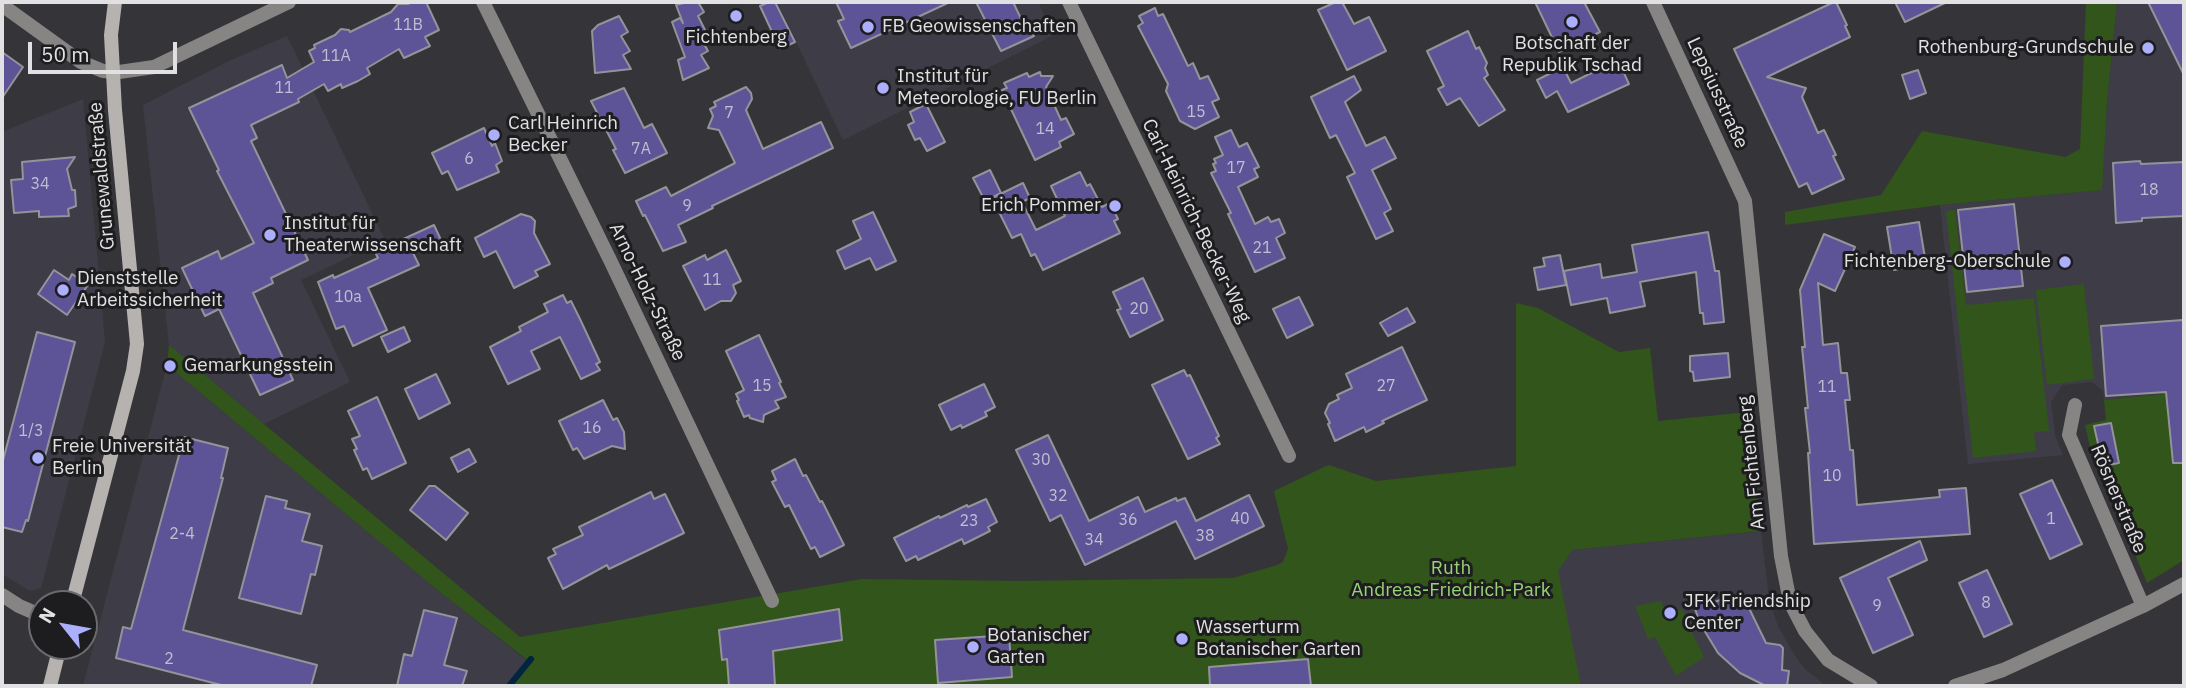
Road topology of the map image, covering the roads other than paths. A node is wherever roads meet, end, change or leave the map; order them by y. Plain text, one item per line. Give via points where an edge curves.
1 (115, 2) edge
2 (289, 2) edge
3 (483, 2) edge
4 (1069, 2) edge
5 (1653, 2) edge
6 (2, 5) edge
7 (113, 72) junction
8 (1745, 201) joint
9 (2075, 405) dead end
10 (1289, 456) dead end
11 (2184, 584) edge
12 (76, 590) edge
13 (2, 595) edge
14 (772, 601) dead end
15 (2143, 606) junction
16 (28, 609) edge
17 (57, 660) edge
18 (50, 686) edge
19 (1871, 686) edge
20 (1955, 686) edge

1 - 7 main road, Grunewaldstraße
2 - 7 street via 154,67
3 - 14 street, Arno-Holz-Straße
4 - 10 street, Carl-Heinrich-Becker-Weg
5 - 8 street, Lepsiusstraße
6 - 7 street via 72,57
7 - 12 main road, Grunewaldstraße via 137,344
8 - 19 street, Am Fichtenberg via 1781,556 1790,602 1828,660
9 - 15 street, Rösnerstraße via 2069,435
11 - 15 street
13 - 16 street
15 - 20 street via 2003,670
17 - 18 main road

